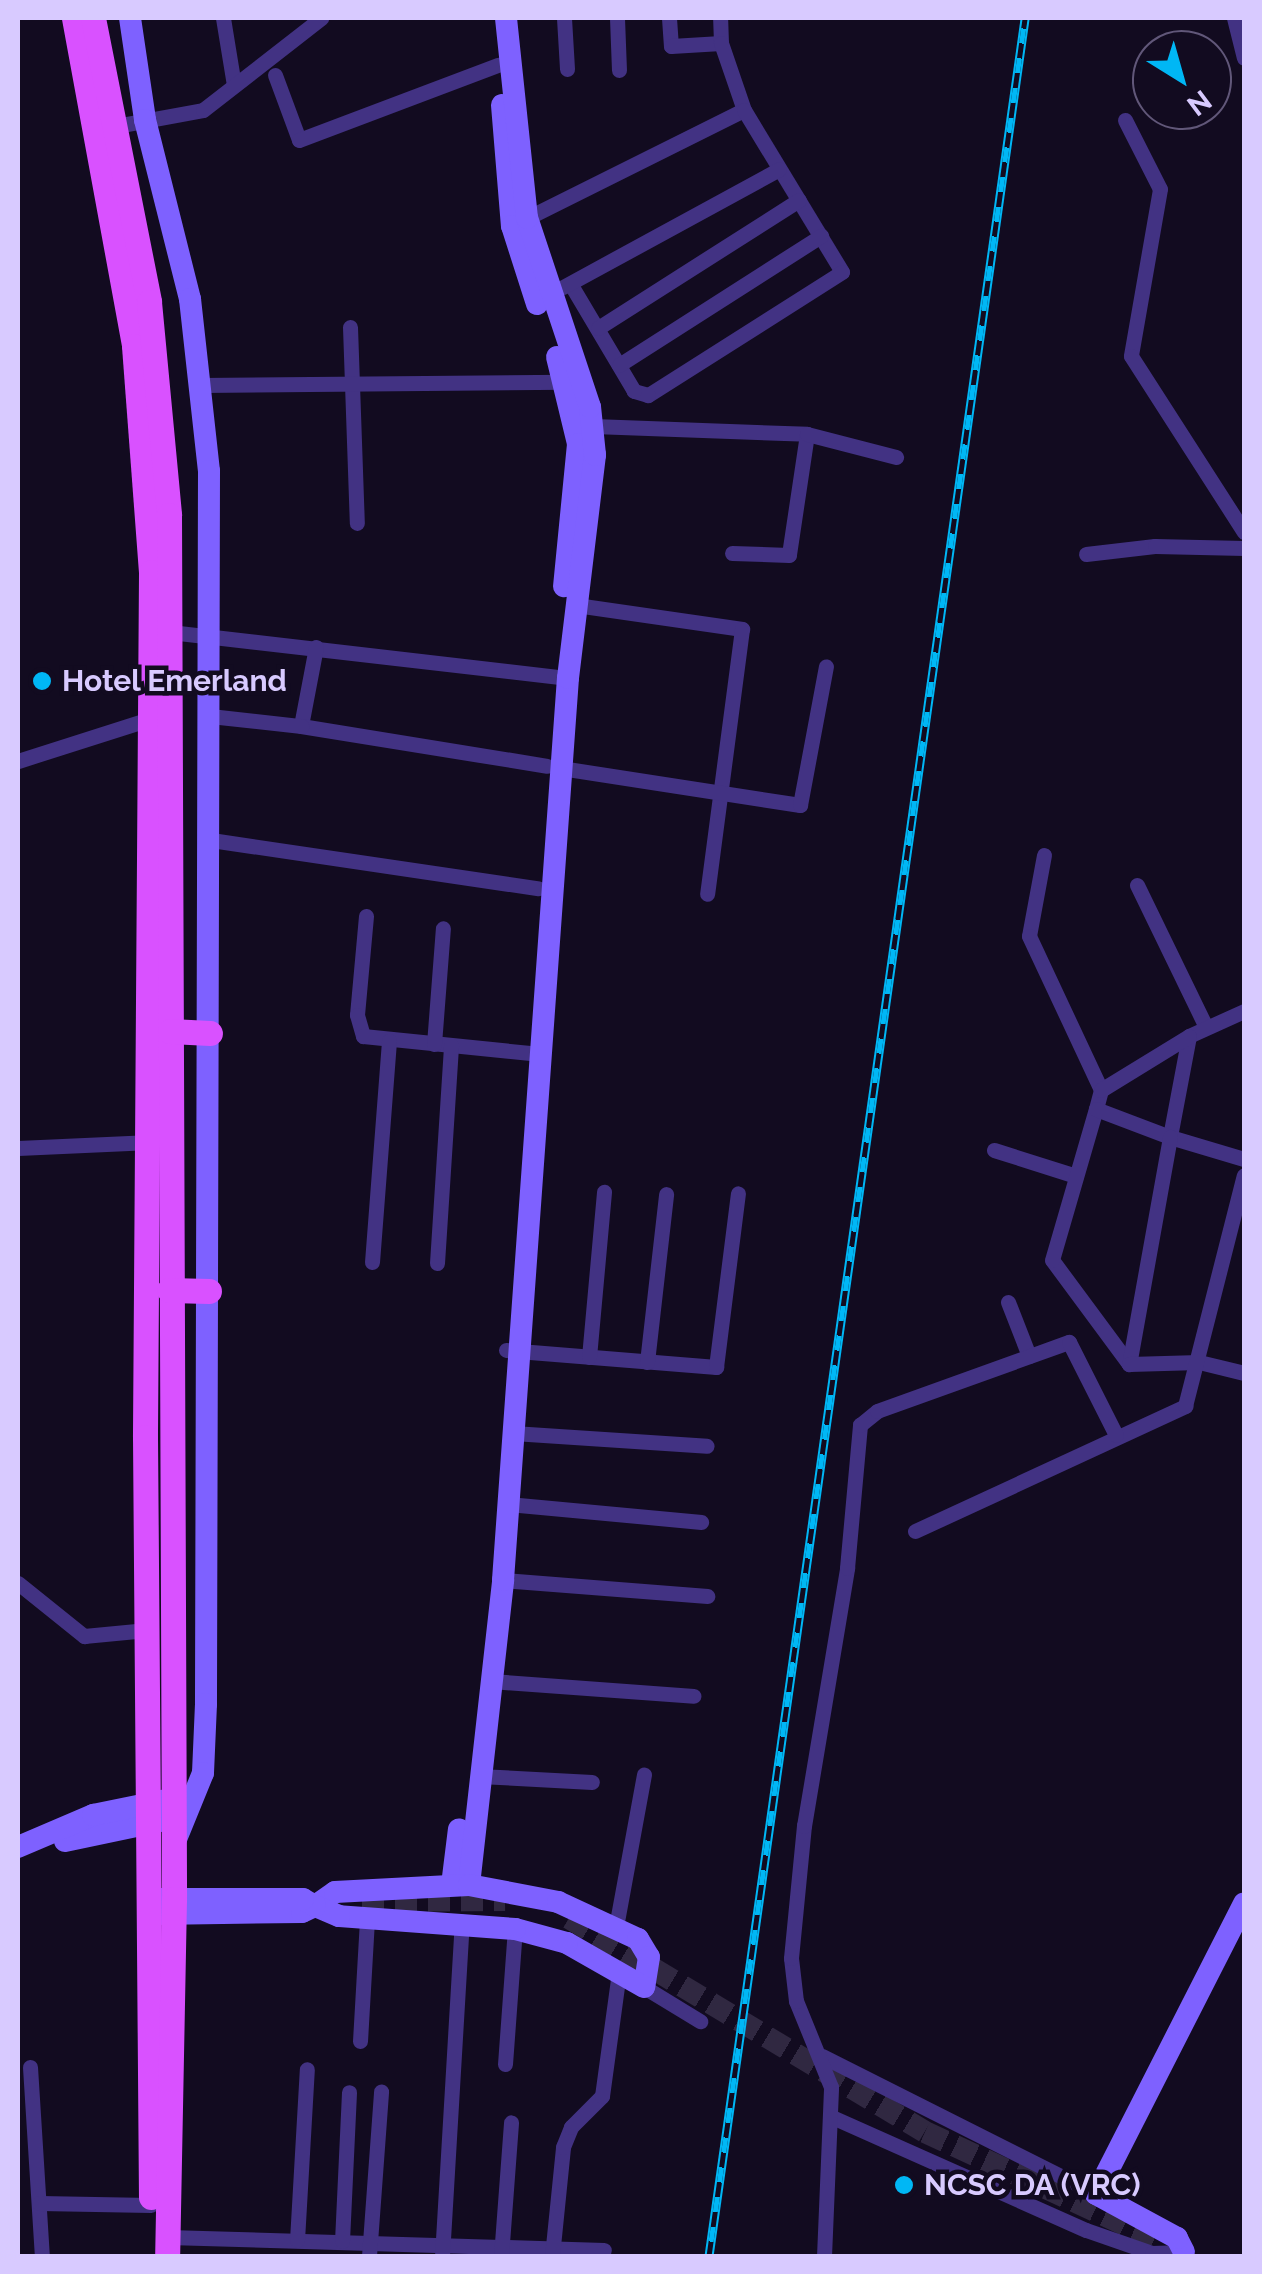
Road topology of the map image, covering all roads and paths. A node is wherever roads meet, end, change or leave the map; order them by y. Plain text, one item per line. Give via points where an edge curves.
1 (74, 18) edge
2 (94, 18) edge
3 (130, 18) edge
4 (223, 18) edge
5 (321, 18) edge
6 (490, 18) edge
7 (506, 18) edge
8 (564, 18) edge
9 (617, 18) edge
10 (669, 18) edge
11 (720, 18) edge
12 (1234, 18) edge
13 (721, 43) junction
14 (1244, 58) edge
15 (498, 65) junction
16 (567, 70) dead end
17 (620, 70) dead end
18 (275, 75) dead end
19 (234, 86) junction
20 (744, 110) junction
21 (145, 120) junction
22 (1125, 120) dead end
23 (116, 126) junction
24 (779, 169) junction
25 (798, 200) junction
26 (527, 218) junction
27 (821, 236) junction
28 (572, 284) junction
29 (548, 292) junction
30 (350, 327) dead end
31 (598, 328) junction
32 (618, 365) junction
33 (352, 382) junction
34 (566, 382) junction
35 (200, 385) junction
36 (593, 426) junction
37 (807, 434) junction
38 (896, 457) dead end
39 (357, 523) dead end
40 (1244, 532) edge
41 (1244, 548) edge
42 (732, 553) dead end
43 (1086, 554) dead end
44 (576, 605) junction
45 (170, 632) junction
46 (210, 636) junction
47 (316, 646) junction
48 (826, 666) dead end
49 (561, 678) junction
50 (210, 716) junction
51 (150, 719) junction
52 (301, 726) junction
53 (18, 761) edge
54 (554, 767) junction
55 (721, 792) junction
56 (211, 840) junction
57 (1044, 855) dead end
58 (1137, 885) dead end
59 (538, 888) junction
60 (707, 894) dead end
61 (366, 916) dead end
62 (443, 928) dead end
63 (1244, 1010) edge
64 (1206, 1027) junction
65 (170, 1031) junction
66 (210, 1033) junction
67 (1189, 1036) junction
68 (389, 1041) junction
69 (443, 1044) junction
70 (534, 1053) junction
71 (1102, 1090) junction
72 (1096, 1109) junction
73 (1170, 1137) junction
74 (150, 1142) junction
75 (18, 1148) edge
76 (994, 1150) dead end
77 (1244, 1159) edge
78 (1244, 1175) edge
79 (1076, 1176) junction
80 (604, 1192) dead end
81 (738, 1193) dead end
82 (666, 1194) dead end
83 (372, 1262) dead end
84 (437, 1262) dead end
85 (147, 1285) junction
86 (209, 1291) junction
87 (1008, 1302) dead end
88 (512, 1350) junction
89 (1030, 1356) junction
90 (589, 1357) junction
91 (647, 1362) junction
92 (1199, 1362) junction
93 (1129, 1364) junction
94 (1244, 1374) edge
95 (513, 1432) junction
96 (1116, 1435) junction
97 (707, 1446) dead end
98 (508, 1504) junction
99 (701, 1522) dead end
100 (915, 1530) dead end
101 (502, 1580) junction
102 (18, 1582) edge
103 (707, 1596) dead end
104 (147, 1630) junction
105 (490, 1681) junction
106 (693, 1696) dead end
107 (479, 1776) junction
108 (644, 1776) dead end
109 (592, 1782) dead end
110 (165, 1817) junction
111 (18, 1846) edge
112 (18, 1861) edge
113 (460, 1885) junction
114 (1244, 1904) edge
115 (316, 1906) junction
116 (163, 1907) junction
117 (363, 1910) junction
118 (462, 1922) junction
119 (616, 1927) junction
120 (514, 1929) junction
121 (619, 1972) junction
122 (644, 1987) junction
123 (700, 2021) dead end
124 (360, 2041) dead end
125 (822, 2056) junction
126 (506, 2064) dead end
127 (30, 2066) dead end
128 (308, 2069) dead end
129 (381, 2091) dead end
130 (349, 2092) dead end
131 (832, 2116) junction
132 (511, 2122) dead end
133 (1096, 2194) junction
134 (38, 2203) junction
135 (151, 2205) junction
136 (297, 2240) junction
137 (1158, 2240) tunnel mouth
138 (342, 2241) junction
139 (369, 2249) edge
140 (162, 2250) edge
141 (442, 2250) edge
142 (604, 2250) dead end
143 (501, 2251) edge
144 (552, 2252) edge
145 (1190, 2254) edge
146 (42, 2256) edge
147 (824, 2256) edge

1 - 51 main road via 134,346 148,492
2 - 23 main road
3 - 21 street
4 - 19 street
5 - 19 street
6 - 15 street
7 - 26 street
8 - 16 street
9 - 17 street
10 - 13 street via 670,46
11 - 13 street
12 - 14 street
13 - 20 street
15 - 18 street via 299,140
15 - 34 street via 514,238
19 - 21 street via 203,110
20 - 24 street
20 - 26 street
21 - 23 street
21 - 35 street via 190,299
22 - 40 street via 1160,189 1131,356
23 - 45 main road via 149,302 165,438
24 - 25 street
24 - 28 street
25 - 27 street
25 - 31 street
26 - 29 street
27 - 32 street
27 - 32 street via 842,272 648,394 634,392
28 - 29 street
28 - 31 street
29 - 36 street
30 - 33 street
31 - 32 street
33 - 34 street
33 - 35 street
33 - 39 street
34 - 49 street via 578,444
35 - 46 street via 209,471
36 - 37 street
36 - 44 street via 592,492
37 - 38 street
37 - 42 street via 789,554
41 - 43 street via 1155,546
44 - 49 street
44 - 55 street via 742,629
45 - 46 street
45 - 65 main road
46 - 47 street
46 - 50 street
47 - 49 street
47 - 52 street
48 - 55 street via 800,805
49 - 54 street
50 - 52 street
50 - 56 street
51 - 53 street
51 - 74 main road
52 - 54 street
54 - 55 street
54 - 59 street
54 - 70 street
55 - 60 street
56 - 59 street
56 - 66 street
57 - 71 street via 1030,936
58 - 64 street
59 - 70 street
61 - 68 street via 357,1016 362,1036
62 - 69 street
63 - 64 street
64 - 67 street
65 - 66 main road
65 - 85 main road
66 - 86 street
67 - 71 street
67 - 73 street
68 - 69 street
68 - 83 street
69 - 70 street
69 - 84 street
70 - 88 street
71 - 72 street
72 - 73 street
72 - 79 street
73 - 77 street
73 - 93 street
74 - 75 street
74 - 85 main road
76 - 79 street
78 - 92 street
79 - 93 street via 1052,1260
80 - 90 street
81 - 91 street via 716,1367
82 - 91 street
85 - 86 main road
85 - 104 main road
85 - 110 main road
86 - 110 street via 203,1774
87 - 89 street
88 - 90 street
88 - 95 street
88 - 113 street
89 - 96 street via 1074,1344
89 - 125 street via 877,1411 860,1425 847,1568 804,1826 791,1958 796,2001
90 - 91 street
92 - 93 street
92 - 94 street
92 - 96 street via 1192,1394 1178,1412
95 - 97 street
95 - 98 street
96 - 100 street
98 - 99 street
98 - 101 street
101 - 103 street
101 - 105 street
102 - 104 street via 84,1636
104 - 110 main road
105 - 106 street
105 - 107 street
107 - 109 street
107 - 113 street
108 - 119 street
110 - 111 street via 93,1814
110 - 112 street via 89,1832
110 - 116 main road
113 - 115 street via 336,1892
113 - 119 street via 558,1902
114 - 133 street
115 - 116 street via 303,1899
115 - 117 street
116 - 135 main road
116 - 140 main road
117 - 118 street
117 - 124 street
118 - 120 street
118 - 141 street
119 - 122 street via 649,1950
120 - 121 street via 567,1942
120 - 126 street
121 - 122 street
121 - 144 street via 602,2096 565,2138
122 - 123 street
125 - 131 street
125 - 133 street
127 - 134 street
128 - 136 street
129 - 139 street
130 - 138 street
131 - 145 street via 1086,2230 1152,2253
131 - 147 street
132 - 143 street
133 - 145 street via 1176,2238
134 - 135 street
134 - 146 street
135 - 140 main road
136 - 138 street
136 - 140 street
137 - 145 street
138 - 139 street
139 - 141 street
141 - 143 street
142 - 144 street
143 - 144 street

